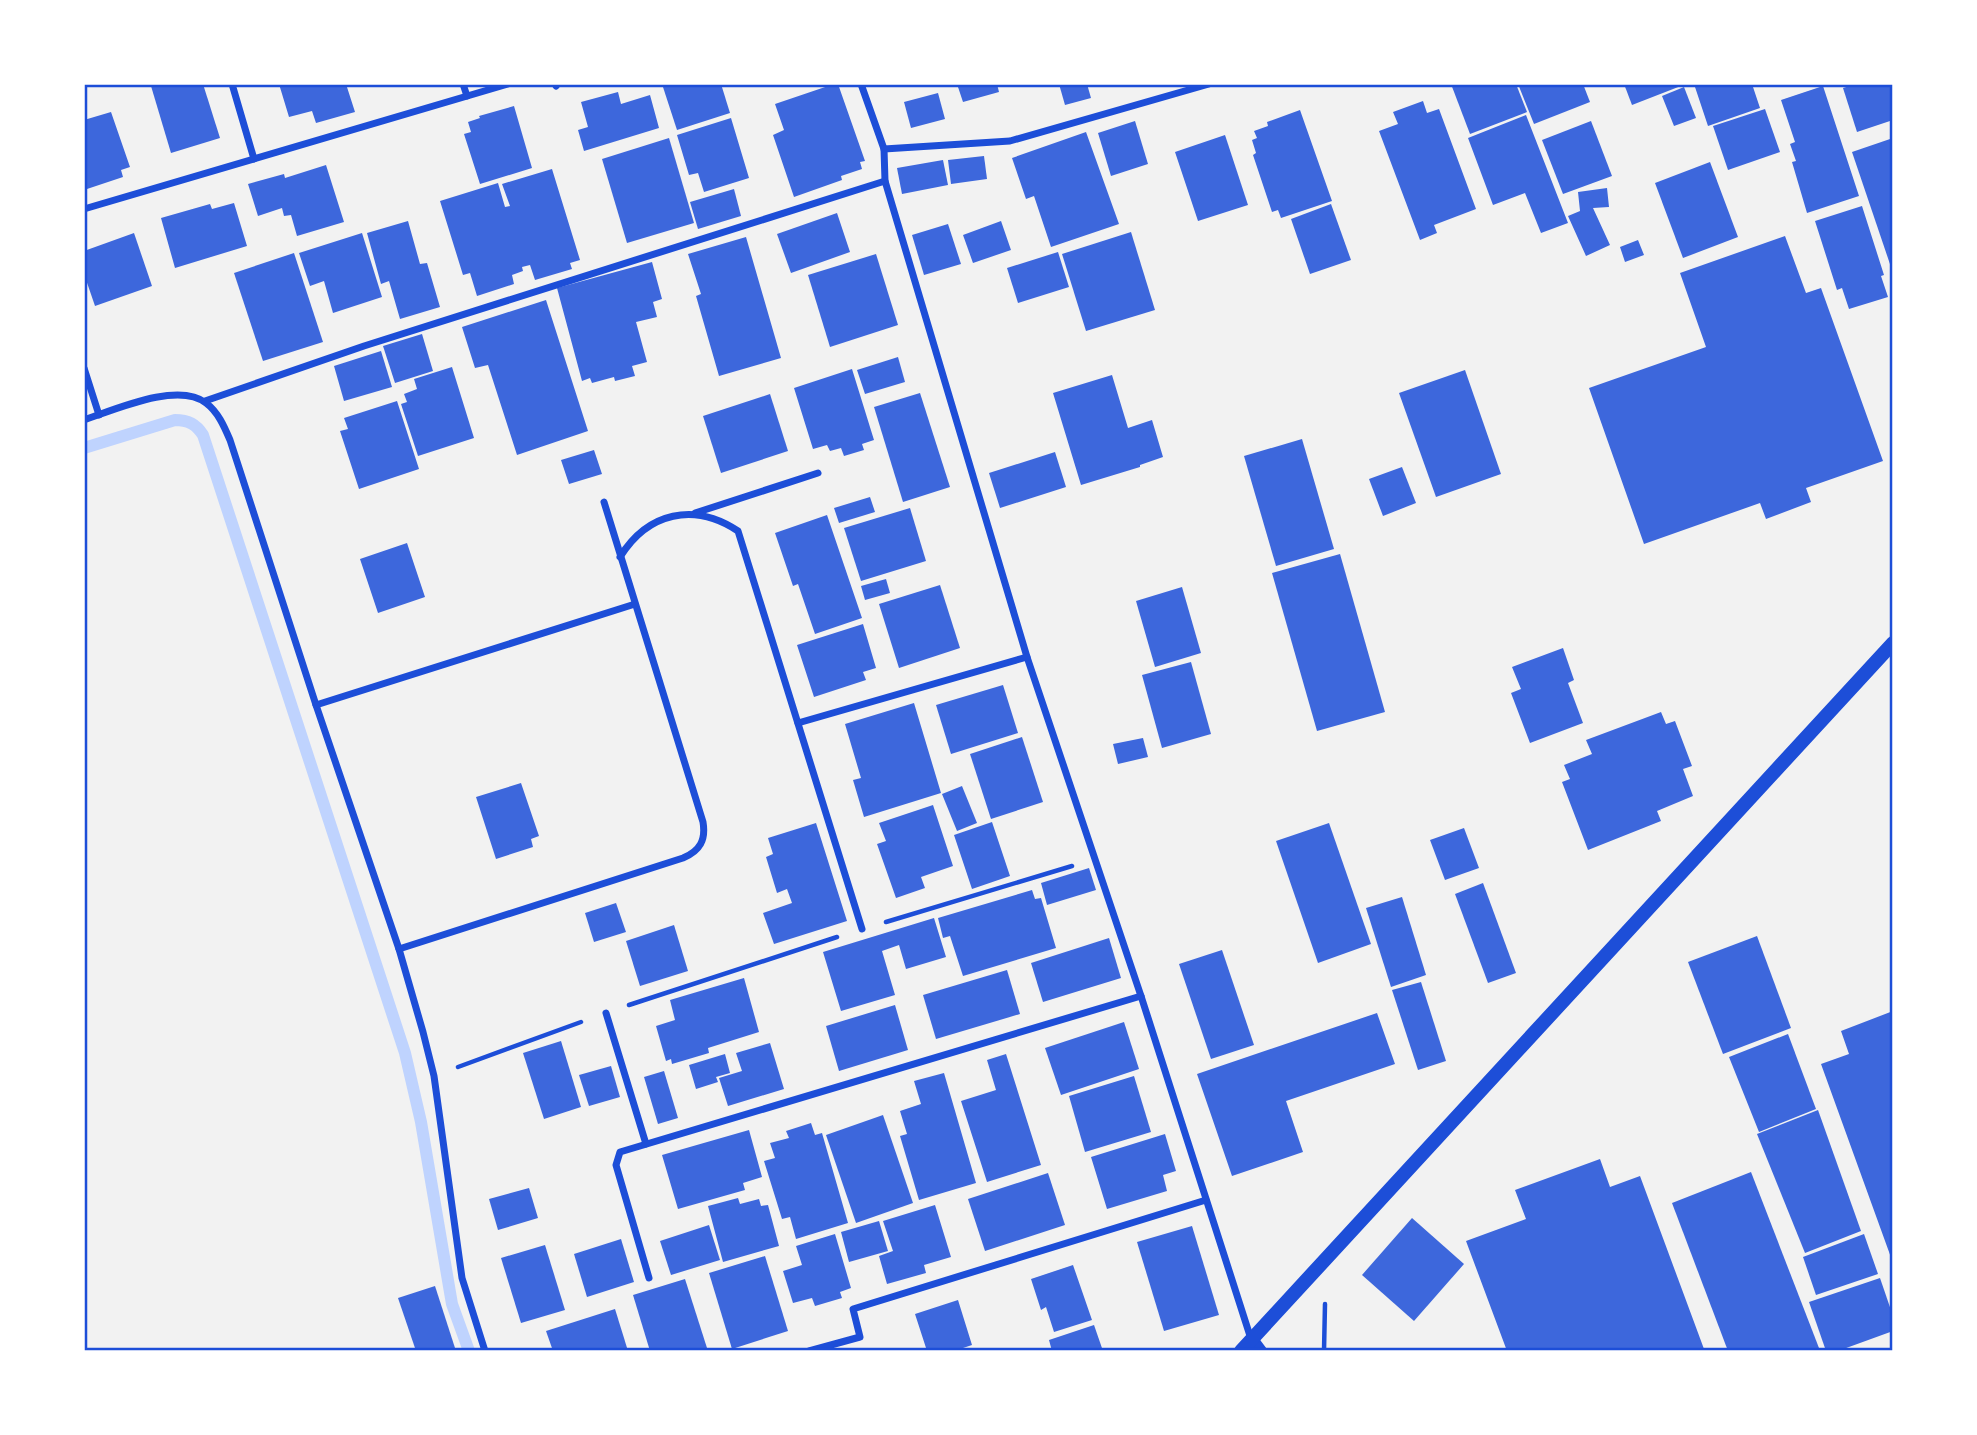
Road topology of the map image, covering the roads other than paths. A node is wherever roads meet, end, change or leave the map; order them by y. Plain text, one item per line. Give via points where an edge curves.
1 (232, 84) edge
2 (463, 84) edge
3 (508, 84) edge
4 (861, 84) edge
5 (1209, 84) edge
6 (467, 96) junction
7 (884, 149) junction
8 (254, 159) junction
9 (885, 181) junction
10 (84, 209) edge
11 (84, 368) edge
12 (205, 401) junction
13 (99, 415) junction
14 (84, 420) edge
15 (818, 473) dead end
16 (604, 502) dead end
17 (691, 514) junction
18 (620, 557) junction
19 (635, 604) junction
20 (1893, 643) edge
21 (1027, 657) junction
22 (316, 705) junction
23 (798, 723) junction
24 (862, 929) road end
25 (399, 949) junction
26 (1141, 996) junction
27 (606, 1013) road end
28 (646, 1144) junction
29 (1206, 1199) junction
30 (649, 1278) dead end
31 (1252, 1339) junction
32 (485, 1351) edge
33 (809, 1351) edge
34 (1241, 1351) edge
35 (1261, 1351) edge

1 - 8 street
2 - 6 street
3 - 6 street
4 - 7 street
5 - 7 street via 1010,141
6 - 8 street
7 - 9 street
8 - 10 street
9 - 12 street
9 - 21 street
11 - 13 street
12 - 13 street via 190,396 155,397
12 - 22 street via 230,440
13 - 14 street
15 - 17 street
16 - 18 street
17 - 18 street via 667,518 645,529
17 - 23 street via 716,519 738,531
18 - 19 street
19 - 22 street
19 - 25 street via 704,822 699,848 683,858
20 - 31 main road
21 - 23 street
21 - 26 street
22 - 25 street
23 - 24 street
25 - 32 street via 434,1076 462,1278
26 - 28 street
26 - 29 street
27 - 28 street
28 - 30 street via 620,1152 616,1165
29 - 31 street
29 - 33 street via 853,1309 860,1337
31 - 34 main road
31 - 35 street

